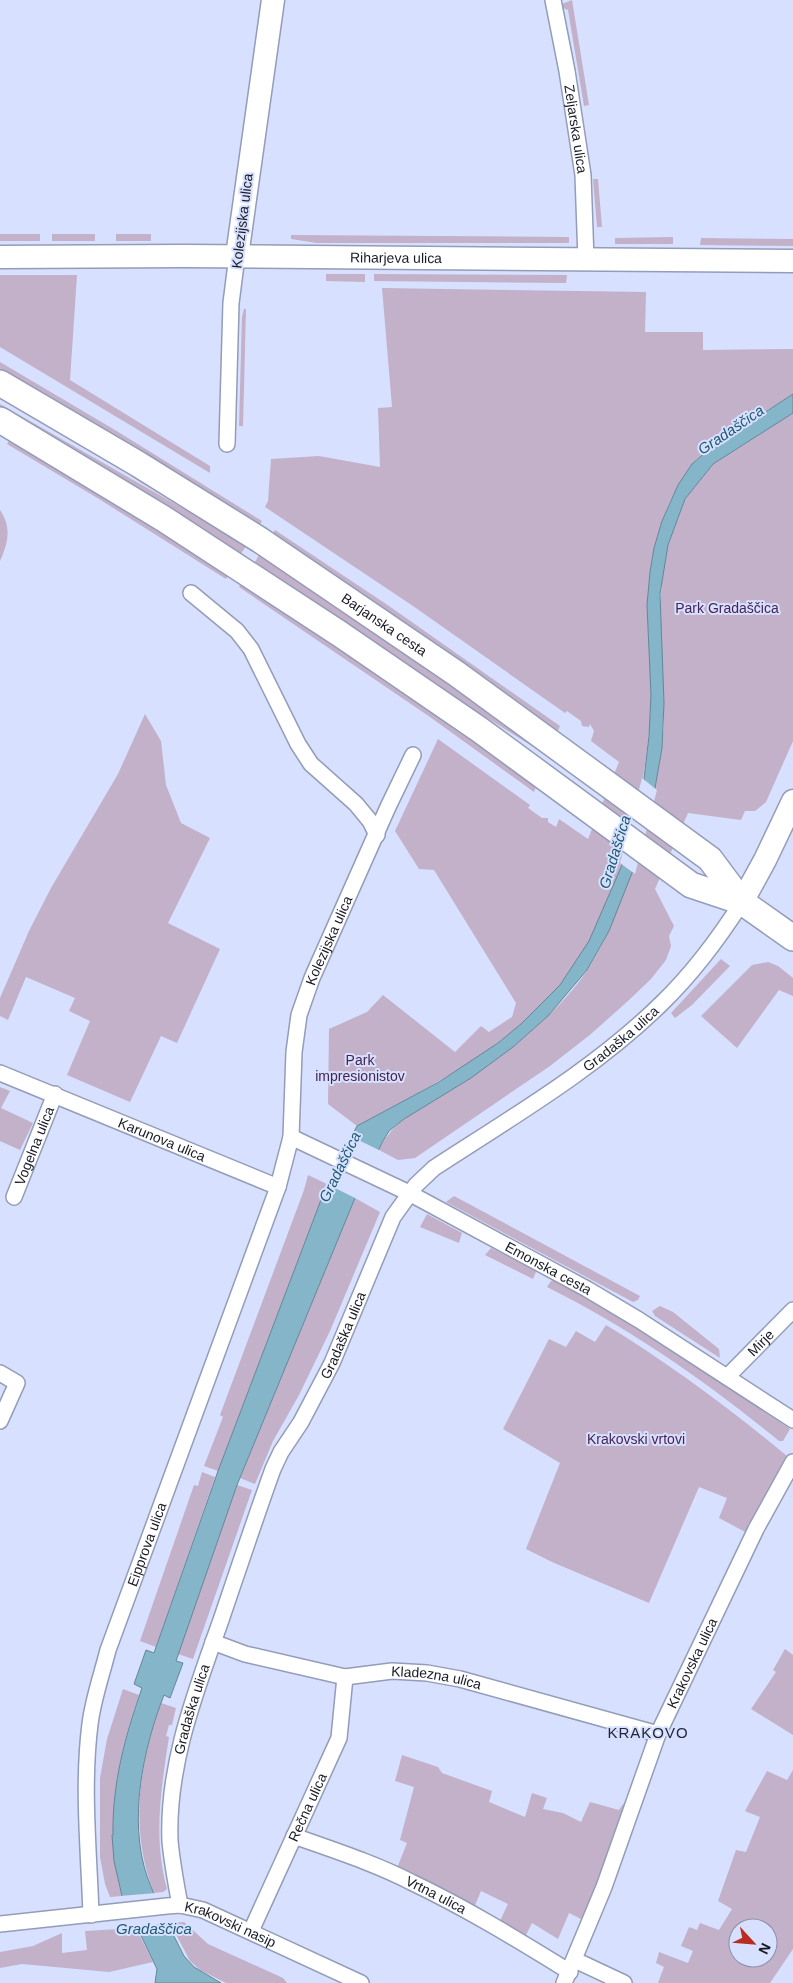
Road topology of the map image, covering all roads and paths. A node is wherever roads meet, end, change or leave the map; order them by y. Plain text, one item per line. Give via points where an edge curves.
1 (273, 0) edge
2 (553, 0) edge
3 (237, 256) junction
4 (0, 257) edge
5 (586, 260) junction
6 (793, 261) edge
7 (0, 383) edge
8 (0, 420) edge
9 (227, 444) dead end
10 (191, 592) dead end
11 (413, 755) dead end
12 (793, 801) edge
13 (376, 835) junction
14 (742, 902) junction
15 (793, 938) edge
16 (0, 1073) edge
17 (55, 1094) junction
18 (291, 1138) junction
19 (278, 1187) junction
20 (409, 1193) junction
21 (14, 1198) dead end
22 (793, 1310) edge
23 (0, 1373) edge
24 (727, 1377) junction
25 (793, 1420) edge
26 (0, 1421) edge
27 (793, 1462) edge
28 (213, 1642) junction
29 (345, 1677) junction
30 (658, 1734) junction
31 (294, 1836) junction
32 (173, 1905) junction
33 (91, 1915) junction
34 (0, 1924) edge
35 (251, 1931) junction
36 (570, 1972) edge
37 (337, 1978) edge
38 (361, 1983) edge
39 (624, 1983) edge

1 - 3 street, Kolezijska ulica
2 - 5 street, Zeljarska ulica via 583,175
3 - 4 street, Riharjeva ulica
3 - 5 street, Riharjeva ulica
3 - 9 street, Kolezijska ulica via 231,303
5 - 6 street, Riharjeva ulica
7 - 14 main road, Barjanska cesta via 260,540 442,663 710,859
8 - 14 main road, Barjanska cesta via 258,579 480,730 691,885
10 - 13 street via 236,631 251,649 311,764 356,804 370,821
11 - 13 street, Kolezijska ulica
12 - 14 street
13 - 18 street, Kolezijska ulica via 312,978 299,1015 294,1052
14 - 15 main road, Barjanska cesta
14 - 20 street, Gradaška ulica via 706,954 646,1018 564,1082 434,1168
16 - 17 street, Karunova ulica
17 - 19 street, Karunova ulica
17 - 21 street, Vogelna ulica
18 - 19 street
18 - 20 street, Emonska cesta
19 - 33 street, Eipprova ulica via 108,1650 94,1701 86,1775
20 - 24 street, Emonska cesta via 602,1298
20 - 28 street, Gradaška ulica via 393,1217 332,1363 277,1461
22 - 24 street, Mirje
23 - 26 street via 17,1382
24 - 25 street, Emonska cesta
27 - 30 street, Krakovska ulica via 756,1529
28 - 29 street, Kladezna ulica via 244,1654
28 - 32 street, Gradaška ulica via 185,1725 173,1793 170,1841
29 - 30 street, Kladezna ulica via 392,1671 445,1676
29 - 31 street, Rečna ulica via 339,1738
30 - 36 street, Krakovska ulica via 608,1878
31 - 35 street, Rečna ulica
31 - 36 street, Vrtna ulica via 410,1881
32 - 33 street, Krakovski nasip
32 - 35 street, Krakovski nasip via 203,1910
33 - 34 street, Krakovski nasip
35 - 37 street, Krakovski nasip
36 - 39 street, Vrtna ulica
37 - 38 street, Krakovski nasip

